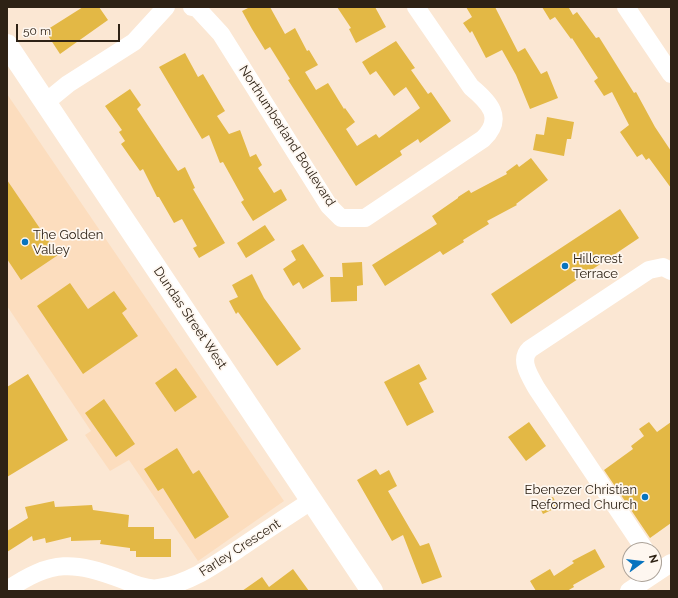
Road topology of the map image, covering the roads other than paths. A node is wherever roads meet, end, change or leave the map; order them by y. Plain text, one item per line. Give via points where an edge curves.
1 (166, 7) edge
2 (192, 7) edge
3 (416, 7) edge
4 (626, 7) edge
5 (7, 45) edge
6 (671, 74) edge
7 (46, 102) junction
8 (671, 272) edge
9 (311, 501) junction
10 (640, 542) edge
11 (641, 582) edge
12 (7, 590) edge
13 (372, 591) edge
14 (629, 591) edge

1 - 7 street via 134,42 68,84
2 - 3 street, Northumberland Boulevard via 197,8 221,34 329,206 342,218 364,218 492,131 492,110 482,96 471,87
4 - 6 street
5 - 7 main road, Dundas Street West
7 - 9 main road, Dundas Street West
8 - 10 street via 663,267 649,270 530,349 526,352 525,360 537,390
9 - 12 street, Farley Crescent via 198,576 170,586 144,588 93,569 61,566 28,576
9 - 13 main road, Dundas Street West
11 - 14 street

